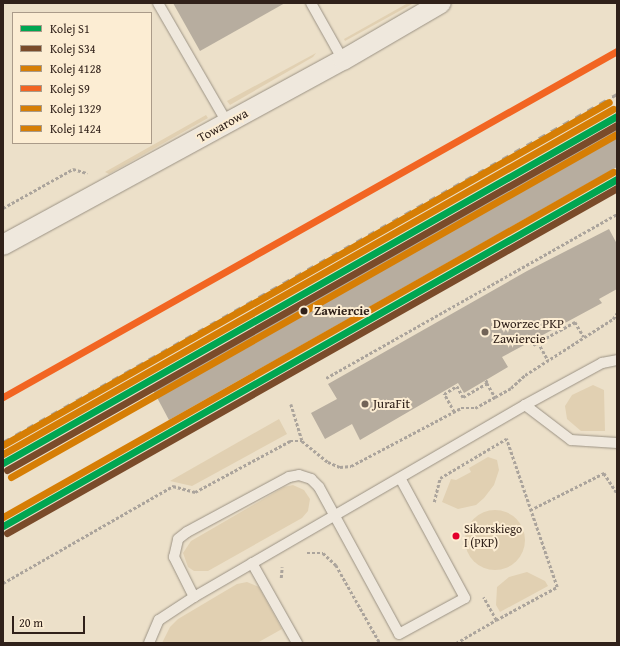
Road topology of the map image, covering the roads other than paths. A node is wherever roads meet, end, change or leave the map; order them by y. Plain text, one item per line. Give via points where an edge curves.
1 (158, 3) edge
2 (311, 3) edge
3 (441, 3) edge
4 (343, 60) junction
5 (228, 124) junction
6 (3, 245) edge
7 (617, 360) edge
8 (525, 406) junction
9 (617, 443) edge
10 (400, 478) junction
11 (334, 514) junction
12 (252, 563) junction
13 (194, 596) junction
14 (149, 643) edge
15 (297, 643) edge

1 - 5 lane
2 - 4 lane
3 - 4 street, Towarowa
4 - 5 street, Towarowa
5 - 6 street, Towarowa
7 - 8 lane via 602,363
8 - 9 lane via 571,440
8 - 10 lane
10 - 11 lane
10 - 11 lane via 465,598 399,634
11 - 12 lane
11 - 13 lane via 319,487 311,479 299,475 289,477 187,532 178,540 174,557
12 - 13 lane
12 - 15 lane
13 - 14 lane via 159,620

